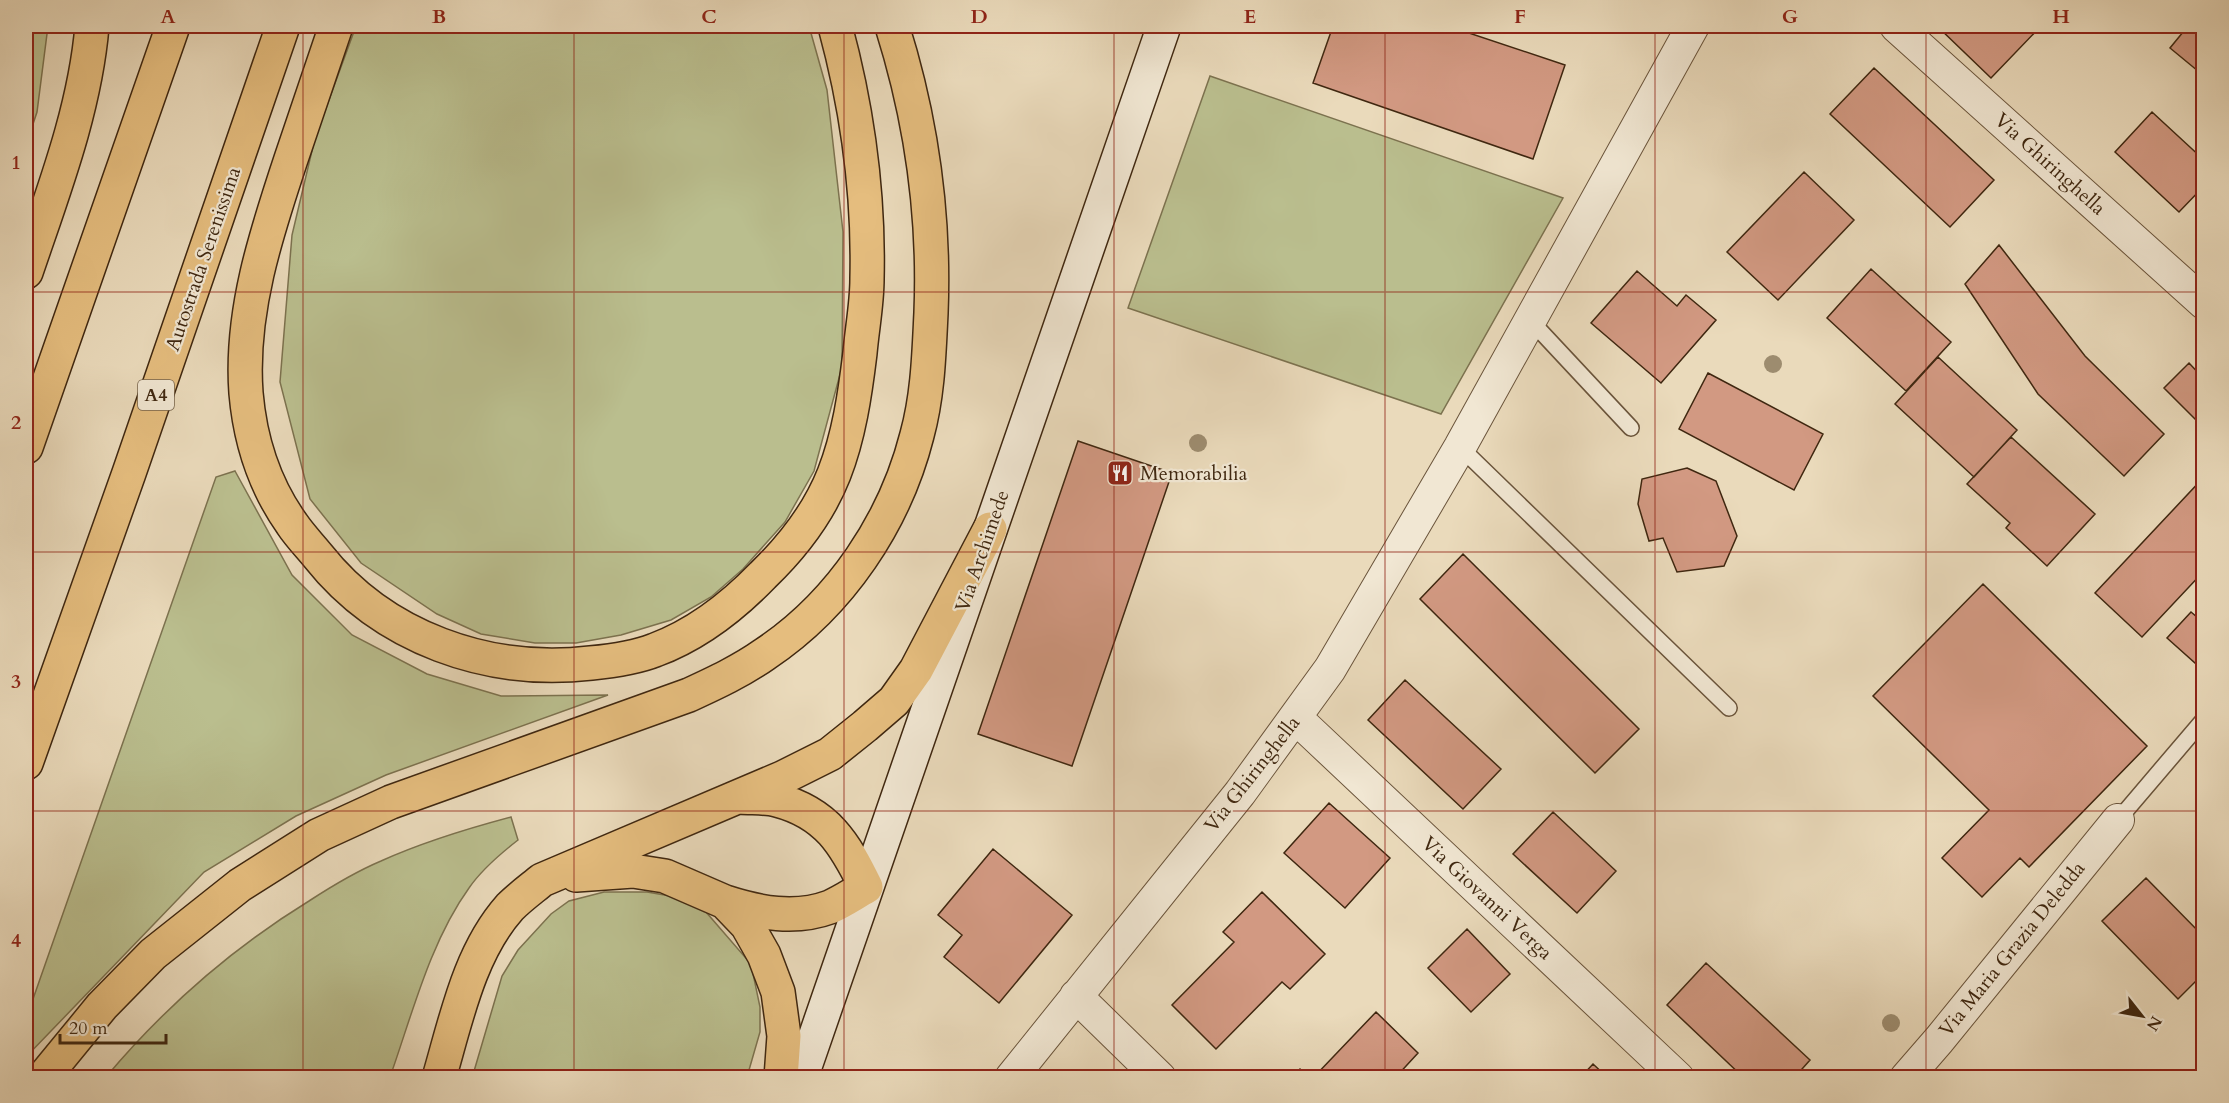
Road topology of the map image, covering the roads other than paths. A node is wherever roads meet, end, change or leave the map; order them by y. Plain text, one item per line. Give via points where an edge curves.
1 (92, 26) edge
2 (173, 26) edge
3 (283, 26) edge
4 (336, 26) edge
5 (835, 26) edge
6 (892, 26) edge
7 (1164, 26) edge
8 (1693, 26) edge
9 (1896, 26) edge
10 (26, 272) edge
11 (2204, 303) edge
12 (1531, 321) junction
13 (1631, 428) dead end
14 (26, 447) edge
15 (1460, 447) junction
16 (990, 529) junction
17 (1729, 708) dead end
18 (1296, 718) junction
19 (2204, 719) edge
20 (26, 763) edge
21 (738, 796) junction
22 (2118, 820) joint
23 (542, 880) junction
24 (866, 887) junction
25 (725, 902) junction
26 (1076, 996) junction
27 (43, 1077) edge
28 (439, 1077) edge
29 (781, 1077) edge
30 (801, 1077) edge
31 (1011, 1077) edge
32 (1160, 1077) edge
33 (1678, 1077) edge
34 (1906, 1077) edge

1 - 10 main road via 64,158
2 - 14 main road
3 - 20 main road, Autostrada Serenissima / A4
4 - 5 main road via 273,210 254,290 246,386 251,430 261,464 291,523 330,572 384,616 410,633 461,653 514,664 561,666 653,651 685,637 728,609 791,546 834,474 853,406 867,283 863,175
6 - 27 main road via 925,162 931,234 930,331 924,398 908,466 896,498 859,562 790,636 728,677 689,695 391,802 319,835 271,864 153,954 102,1006
7 - 16 street, Via Archimede
8 - 12 street, Via Ghiringhella
9 - 11 street, Via Ghiringhella
12 - 13 lane
12 - 15 street, Via Ghiringhella
15 - 17 lane
15 - 18 street, Via Ghiringhella via 1330,669
16 - 21 main road via 916,670 894,701 830,754
16 - 24 street, Via Archimede
18 - 26 street, Via Ghiringhella
18 - 33 street, Via Giovanni Verga
19 - 22 lane
21 - 23 main road
21 - 24 main road via 776,800 830,828 847,848
22 - 34 street, Via Maria Grazia Deledda
23 - 25 main road via 633,871 665,876
23 - 28 main road via 509,908 477,961
24 - 25 main road via 830,907 800,915 755,911
24 - 30 street, Via Archimede
25 - 29 main road via 747,925 778,992 784,1036
26 - 31 street, Via Ghiringhella
26 - 32 street

